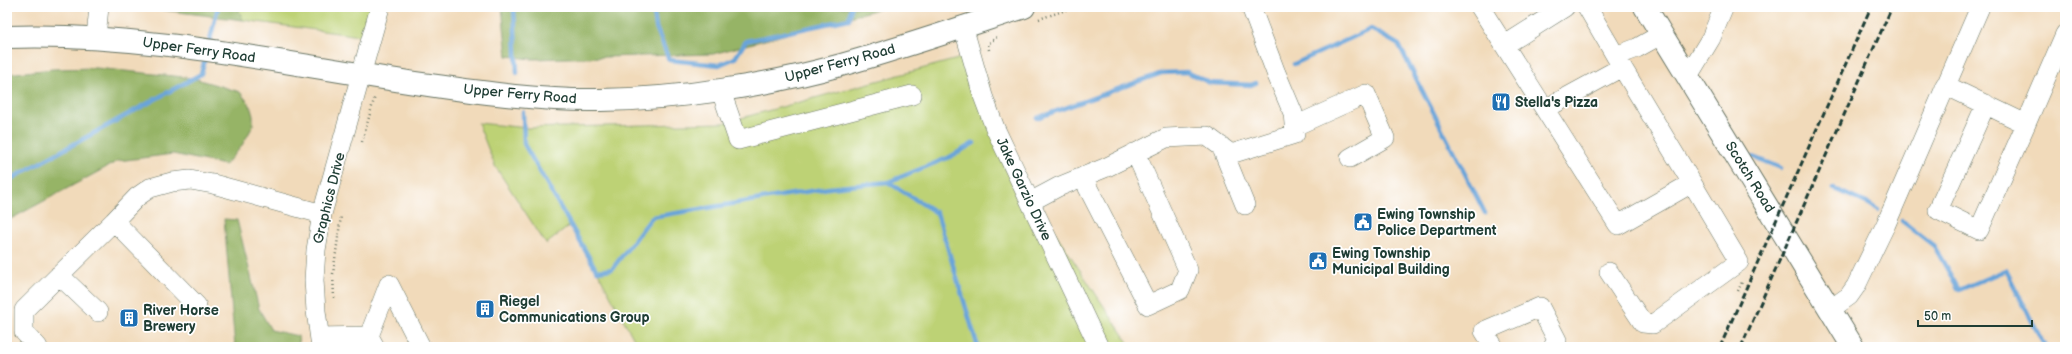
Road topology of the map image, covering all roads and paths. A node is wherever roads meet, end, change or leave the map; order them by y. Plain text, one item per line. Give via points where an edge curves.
1 (99, 7) edge
2 (380, 7) edge
3 (1075, 7) edge
4 (1251, 7) edge
5 (1480, 7) edge
6 (1565, 7) edge
7 (1645, 7) edge
8 (1724, 7) edge
9 (1980, 7) edge
10 (1591, 8) edge
11 (1028, 14) edge
12 (963, 26) junction
13 (1662, 34) junction
14 (2065, 34) edge
15 (998, 35) dead end
16 (7, 36) edge
17 (96, 37) junction
18 (1505, 45) junction
19 (989, 58) dead end
20 (1619, 61) junction
21 (362, 75) junction
22 (1688, 76) junction
23 (1945, 85) junction
24 (721, 91) junction
25 (912, 95) dead end
26 (375, 96) dead end
27 (1986, 104) junction
28 (1545, 109) junction
29 (2026, 124) junction
30 (1294, 126) junction
31 (1221, 146) junction
32 (360, 147) dead end
33 (1134, 153) junction
34 (1350, 158) dead end
35 (1084, 176) junction
36 (1692, 183) junction
37 (1030, 202) junction
38 (1245, 205) dead end
39 (342, 209) dead end
40 (322, 214) junction
41 (114, 221) junction
42 (1609, 272) dead end
43 (59, 275) junction
44 (334, 305) dead end
45 (197, 306) dead end
46 (1831, 309) junction
47 (98, 312) dead end
48 (372, 341) edge
49 (321, 342) edge
50 (38, 347) edge
51 (421, 347) edge
52 (1099, 347) edge
53 (1494, 347) edge
54 (1553, 347) edge
55 (1854, 347) edge

1 - 17 lane
2 - 21 lane, Graphics Drive
3 - 11 path
4 - 30 lane via 1293,113
5 - 18 lane
6 - 18 lane
7 - 13 main road, Scotch Road
8 - 22 lane via 1711,38
9 - 23 lane
10 - 20 lane
11 - 12 main road, Upper Ferry Road
12 - 24 main road, Upper Ferry Road via 841,65
12 - 37 lane, Jake Garzio Drive via 995,128
13 - 20 lane
13 - 22 main road, Scotch Road
14 - 29 lane
15 - 19 path via 988,44
16 - 17 main road, Upper Ferry Road
17 - 21 main road, Upper Ferry Road via 216,52
18 - 28 lane
20 - 28 lane
20 - 36 lane
21 - 24 main road, Upper Ferry Road via 496,94 600,100
21 - 40 lane, Graphics Drive
22 - 46 main road, Scotch Road
23 - 27 lane
23 - 46 lane via 1886,224 1856,286 1849,296
24 - 25 lane via 738,140
26 - 32 path
27 - 29 lane
27 - 29 lane via 1938,210 1979,230
28 - 36 lane via 1618,225
30 - 31 lane via 1295,134 1231,154
30 - 34 lane via 1366,94 1385,138
31 - 33 lane via 1207,136 1166,138
31 - 38 lane
33 - 35 lane
33 - 35 lane via 1188,270 1180,290 1148,305
35 - 37 lane
36 - 42 lane via 1739,262 1653,324 1643,323
37 - 52 lane, Jake Garzio Drive
39 - 44 path via 333,274
40 - 41 lane via 190,180 150,188 137,197
40 - 49 lane, Graphics Drive via 314,280
41 - 43 lane
41 - 45 lane
43 - 47 lane
43 - 50 lane via 24,310 24,332
46 - 55 main road, Scotch Road
48 - 49 lane
48 - 51 lane via 389,284
53 - 54 lane via 1484,331 1540,307 1557,340

